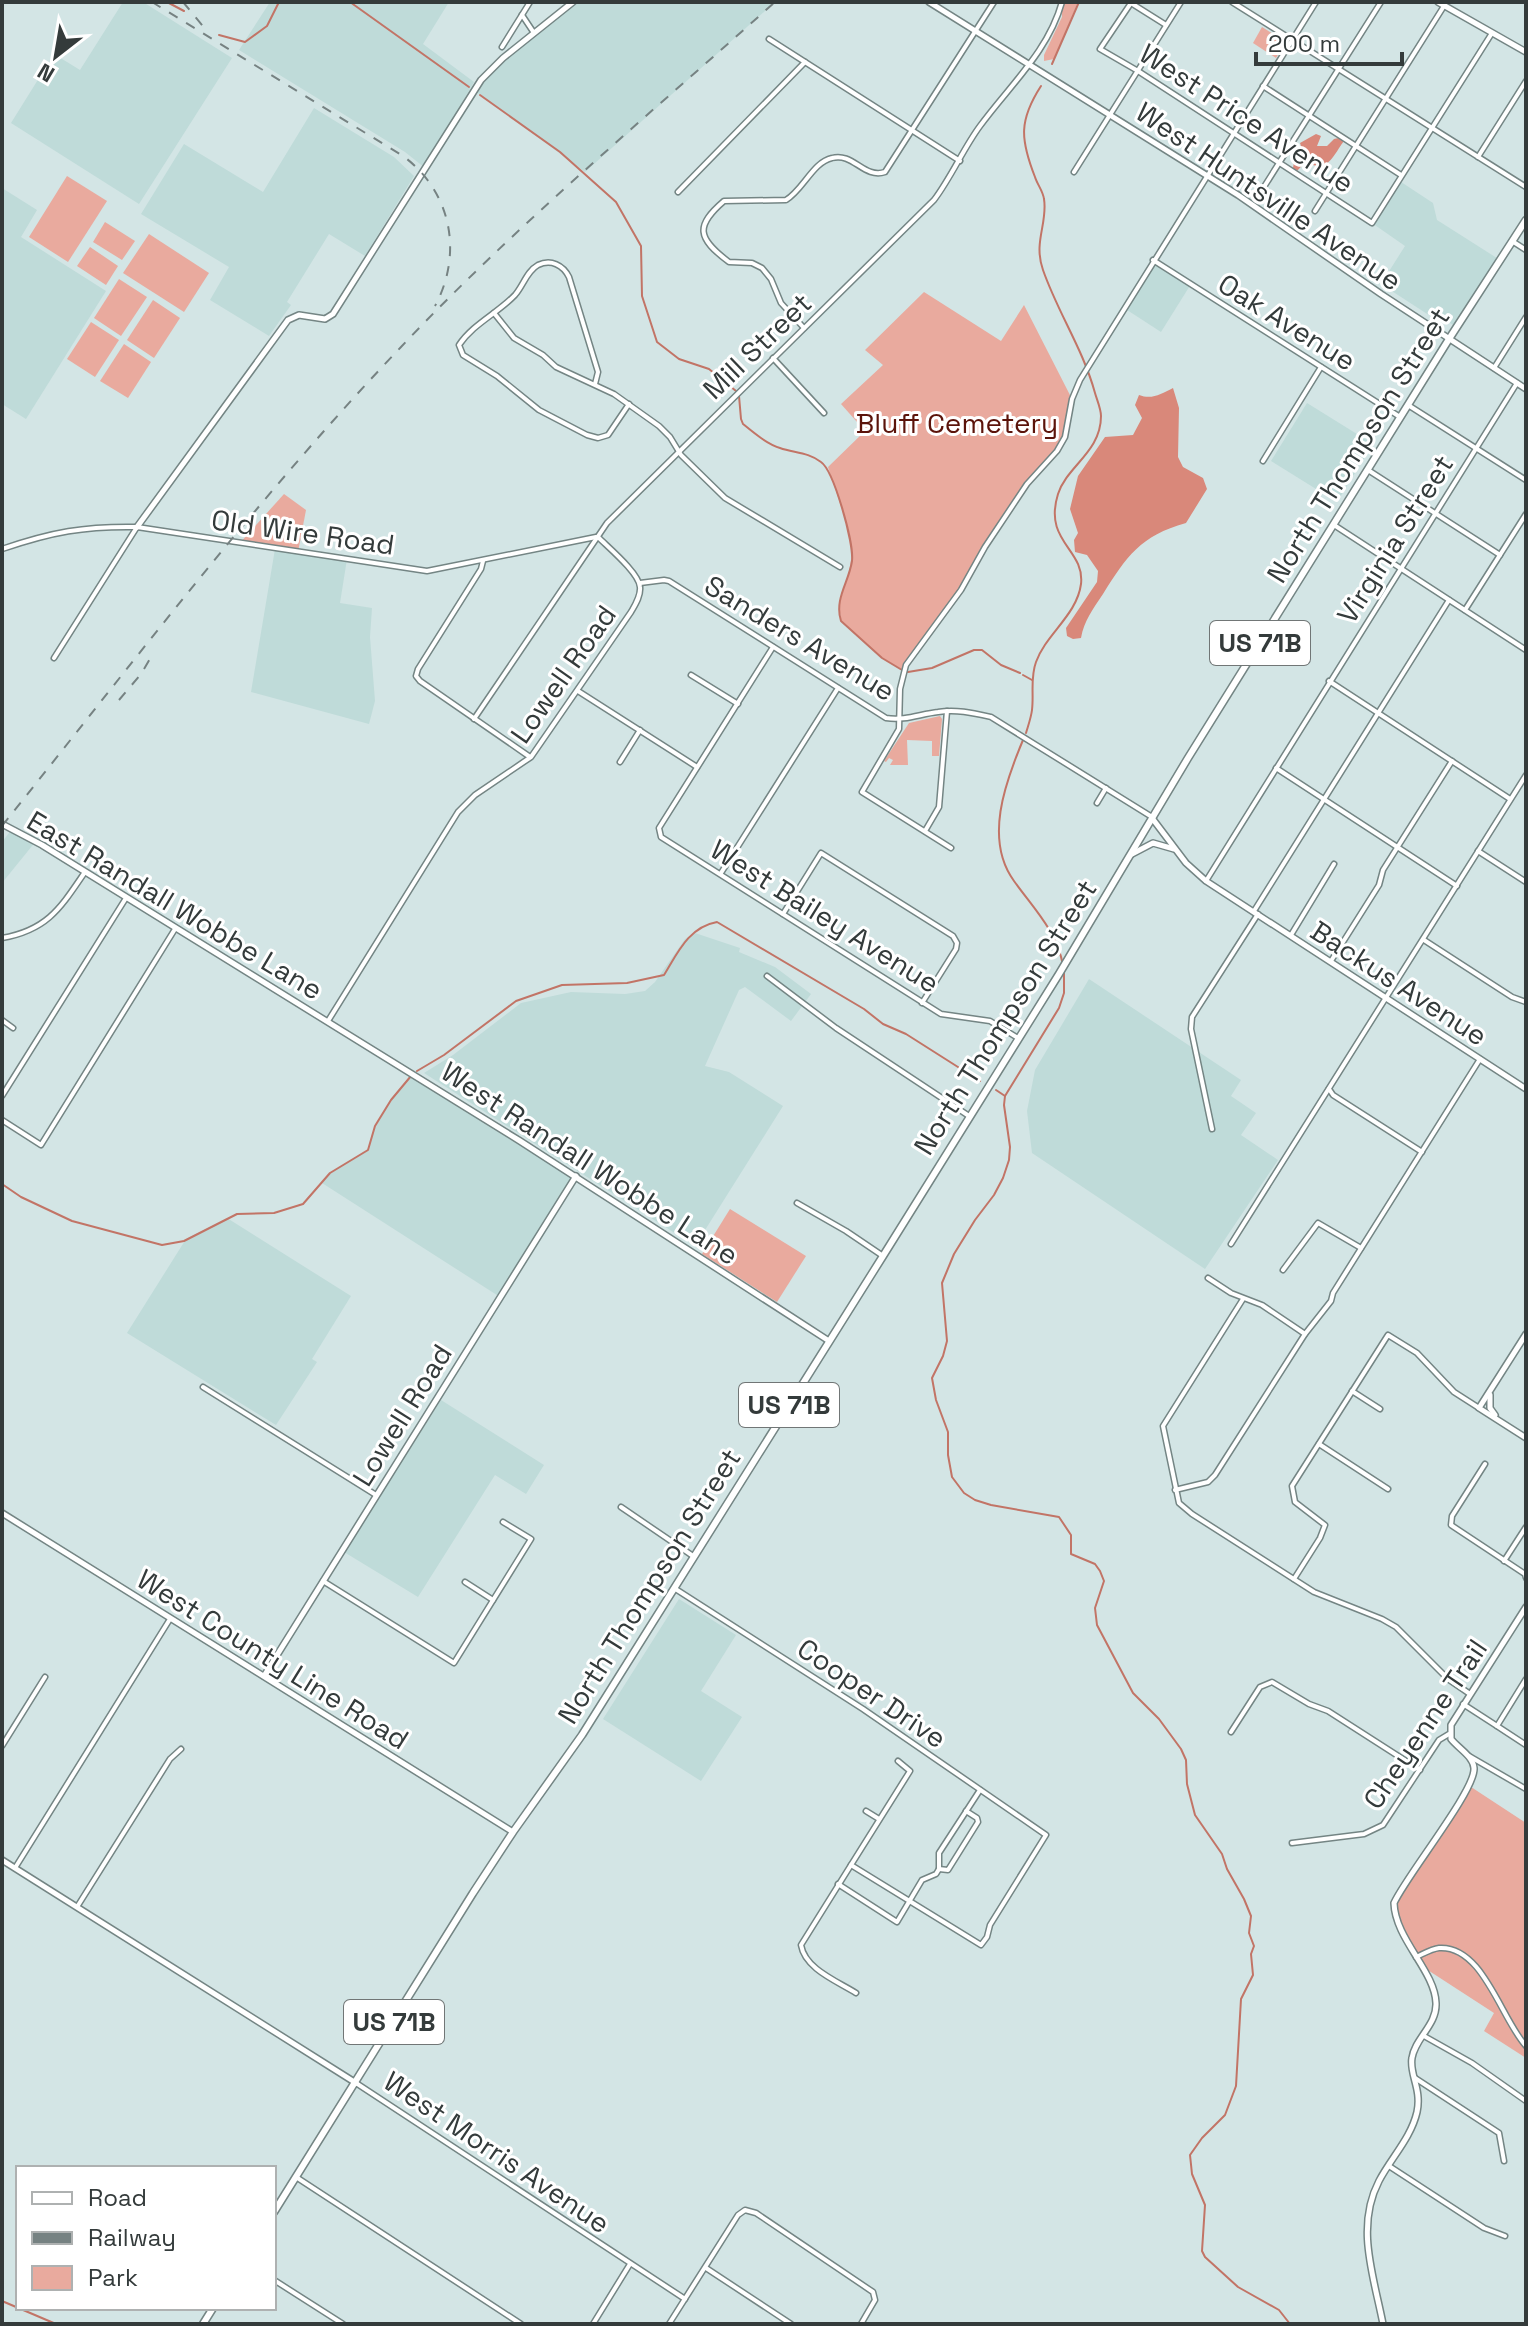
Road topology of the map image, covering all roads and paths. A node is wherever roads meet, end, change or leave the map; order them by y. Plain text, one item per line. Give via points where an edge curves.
1 (530, 2) edge
2 (573, 2) edge
3 (929, 2) edge
4 (994, 2) edge
5 (1062, 2) edge
6 (1130, 2) edge
7 (1181, 2) edge
8 (1232, 2) edge
9 (1252, 2) edge
10 (1316, 2) edge
11 (1381, 2) edge
12 (1441, 4) edge
13 (1246, 11) junction
14 (522, 15) junction
15 (1166, 25) junction
16 (975, 31) junction
17 (534, 33) junction
18 (1492, 33) junction
19 (769, 39) dead end
20 (1292, 40) junction
21 (502, 47) dead end
22 (1526, 52) edge
23 (805, 62) junction
24 (1030, 65) junction
25 (1339, 69) junction
26 (1138, 71) junction
27 (1526, 81) edge
28 (1263, 86) junction
29 (1386, 99) junction
30 (1110, 115) junction
31 (1310, 115) junction
32 (1431, 127) junction
33 (912, 131) junction
34 (1234, 132) junction
35 (1357, 145) junction
36 (1478, 157) junction
37 (960, 161) junction
38 (1280, 162) junction
39 (1074, 172) dead end
40 (1208, 175) junction
41 (1401, 175) junction
42 (1526, 187) edge
43 (1262, 190) dead end
44 (678, 192) dead end
45 (1327, 192) junction
46 (1315, 211) dead end
47 (1526, 220) edge
48 (1512, 241) junction
49 (1526, 250) edge
50 (1153, 260) junction
51 (494, 313) junction
52 (1526, 317) edge
53 (804, 328) junction
54 (1449, 339) junction
55 (773, 358) junction
56 (1321, 367) junction
57 (1494, 368) junction
58 (1517, 383) junction
59 (595, 384) junction
60 (1526, 389) edge
61 (629, 404) junction
62 (1408, 405) junction
63 (824, 413) dead end
64 (1400, 417) junction
65 (1476, 448) junction
66 (678, 451) junction
67 (1263, 461) dead end
68 (1368, 470) junction
69 (1526, 480) edge
70 (1436, 513) junction
71 (1526, 514) edge
72 (1334, 525) junction
73 (137, 527) junction
74 (598, 537) junction
75 (2, 549) edge
76 (1500, 555) junction
77 (483, 561) junction
78 (840, 567) dead end
79 (1401, 569) junction
80 (640, 583) junction
81 (1449, 600) junction
82 (1465, 610) junction
83 (773, 647) junction
84 (1526, 650) edge
85 (54, 658) dead end
86 (691, 675) dead end
87 (1329, 681) junction
88 (838, 688) junction
89 (578, 691) junction
90 (738, 704) junction
91 (947, 711) junction
92 (1378, 713) junction
93 (474, 719) junction
94 (900, 720) junction
95 (640, 730) junction
96 (531, 757) junction
97 (1452, 761) junction
98 (620, 762) dead end
99 (698, 767) junction
100 (1276, 768) junction
101 (1526, 775) edge
102 (1106, 788) junction
103 (1510, 799) junction
104 (1324, 800) junction
105 (1097, 803) dead end
106 (1152, 817) junction
107 (2, 824) edge
108 (925, 831) junction
109 (951, 848) dead end
110 (1397, 848) junction
111 (1175, 849) junction
112 (1478, 851) junction
113 (1128, 857) junction
114 (1334, 864) dead end
115 (85, 872) junction
116 (721, 873) junction
117 (1206, 881) junction
118 (1526, 882) edge
119 (1457, 886) junction
120 (126, 898) junction
121 (1256, 913) junction
122 (783, 915) junction
123 (175, 929) junction
124 (1291, 935) junction
125 (2, 938) edge
126 (1424, 940) junction
127 (1331, 961) junction
128 (767, 976) dead end
129 (1386, 998) junction
130 (1526, 1002) edge
131 (922, 1003) junction
132 (2, 1020) edge
133 (328, 1021) junction
134 (13, 1028) dead end
135 (1019, 1038) junction
136 (1480, 1059) junction
137 (1329, 1089) junction
138 (1526, 1089) edge
139 (2, 1096) edge
140 (970, 1116) junction
141 (2, 1120) edge
142 (1212, 1129) dead end
143 (1422, 1152) junction
144 (576, 1176) junction
145 (797, 1203) dead end
146 (1231, 1244) dead end
147 (1361, 1248) junction
148 (883, 1256) junction
149 (1283, 1270) dead end
150 (1208, 1278) dead end
151 (1243, 1299) junction
152 (1305, 1334) junction
153 (1526, 1334) edge
154 (829, 1341) junction
155 (203, 1387) dead end
156 (1491, 1390) junction
157 (1352, 1391) junction
158 (1479, 1408) junction
159 (1380, 1409) dead end
160 (1501, 1422) junction
161 (1526, 1438) edge
162 (1319, 1444) junction
163 (1485, 1464) dead end
164 (1388, 1489) dead end
165 (1175, 1490) junction
166 (376, 1495) junction
167 (621, 1507) dead end
168 (2, 1513) edge
169 (503, 1522) dead end
170 (1526, 1527) edge
171 (693, 1556) junction
172 (1504, 1561) junction
173 (1526, 1575) edge
174 (1294, 1579) junction
175 (322, 1581) junction
176 (465, 1582) dead end
177 (674, 1588) junction
178 (493, 1600) junction
179 (1526, 1607) edge
180 (170, 1619) junction
181 (264, 1676) junction
182 (45, 1677) dead end
183 (1526, 1679) edge
184 (1470, 1694) junction
185 (1463, 1704) junction
186 (1497, 1726) junction
187 (1231, 1732) dead end
188 (1449, 1734) junction
189 (1526, 1745) edge
190 (2, 1746) edge
191 (181, 1749) dead end
192 (1467, 1755) junction
193 (898, 1761) dead end
194 (1420, 1770) junction
195 (1526, 1789) edge
196 (980, 1790) junction
197 (866, 1811) dead end
198 (966, 1811) junction
199 (879, 1819) junction
200 (513, 1832) junction
201 (1292, 1843) dead end
202 (2, 1860) edge
203 (851, 1865) junction
204 (15, 1868) junction
205 (939, 1869) junction
206 (838, 1884) junction
207 (910, 1901) junction
208 (77, 1907) junction
209 (1416, 1957) junction
210 (856, 1993) dead end
211 (1424, 2036) junction
212 (1526, 2046) edge
213 (1415, 2078) junction
214 (356, 2083) junction
215 (1526, 2101) edge
216 (1504, 2161) dead end
217 (1389, 2166) junction
218 (296, 2177) junction
219 (276, 2209) edge
220 (1505, 2236) dead end
221 (630, 2264) junction
222 (705, 2268) junction
223 (276, 2281) edge
224 (685, 2299) junction
225 (343, 2324) edge
226 (521, 2324) edge
227 (593, 2324) edge
228 (669, 2324) edge
229 (791, 2324) edge
230 (861, 2324) edge
231 (1383, 2324) edge

1 - 14 street
2 - 17 street
3 - 16 street, West Huntsville Avenue
4 - 16 street
5 - 24 street, Mill Street
6 - 15 street
6 - 26 street, West Price Avenue via 1100,49
7 - 15 street
8 - 13 street
9 - 13 street
10 - 20 street
11 - 25 street
12 - 18 street
12 - 29 street
13 - 20 street
14 - 17 street
14 - 21 street
15 - 26 street
16 - 24 street, West Huntsville Avenue
16 - 33 street
17 - 73 street via 491,69 472,94 333,314 288,320
18 - 22 street
18 - 32 street
19 - 23 street
20 - 25 street
20 - 28 street
23 - 33 street
23 - 44 street
24 - 30 street, West Huntsville Avenue
24 - 37 street, Mill Street via 979,128
25 - 29 street
25 - 31 street
26 - 30 street
26 - 34 street, West Price Avenue
27 - 36 street
28 - 31 street
28 - 34 street
29 - 32 street
29 - 35 street
30 - 39 street
30 - 40 street, West Huntsville Avenue
31 - 35 street
31 - 38 street
32 - 36 street
32 - 41 street
33 - 37 street
33 - 53 street via 885,172 873,174 834,157 786,200 724,201 705,219 704,234 715,249 729,262 762,268 781,303
34 - 38 street, West Price Avenue
34 - 40 street
35 - 41 street
35 - 45 street
36 - 42 street
37 - 53 street, Mill Street via 934,200
38 - 43 street
38 - 45 street, West Price Avenue
40 - 50 street
40 - 54 street, West Huntsville Avenue
41 - 45 street, West Price Avenue via 1372,223
45 - 46 street
47 - 48 main road, North Thompson Street / US 71B
48 - 49 street
48 - 54 main road, North Thompson Street / US 71B
50 - 56 street, Oak Avenue
50 - 94 street via 1080,380 1062,443 1027,484 961,590 906,665
51 - 59 street via 520,342 556,367
51 - 59 street via 537,266 553,263 563,268 598,372
51 - 61 street via 459,348 539,410 603,438
52 - 57 street
53 - 55 street, Mill Street
54 - 57 street, West Huntsville Avenue
54 - 62 main road, North Thompson Street / US 71B
55 - 63 street
55 - 66 street, Mill Street
56 - 64 street, Oak Avenue
56 - 67 street
57 - 58 street, West Huntsville Avenue
58 - 60 street, West Huntsville Avenue
58 - 65 street, Virginia Street
59 - 61 street
61 - 66 street via 665,431
62 - 64 main road, North Thompson Street / US 71B
62 - 65 street
64 - 68 main road, North Thompson Street / US 71B
65 - 69 street
65 - 70 street, Virginia Street
66 - 74 street, Mill Street
66 - 78 street via 725,498
68 - 70 street
68 - 72 main road, North Thompson Street / US 71B
70 - 76 street
70 - 79 street, Virginia Street
71 - 76 street
72 - 79 street
72 - 106 main road, North Thompson Street / US 71B
73 - 75 street, Old Wire Road via 60,531
73 - 77 street, Old Wire Road via 427,571
73 - 85 street
74 - 77 street, Old Wire Road
74 - 80 street, Lowell Road
74 - 93 street, Mill Street
76 - 82 street
77 - 93 street via 416,676
79 - 81 street
79 - 87 street, Virginia Street
80 - 83 street, Sanders Avenue via 669,581
80 - 89 street, Lowell Road via 631,612
81 - 82 street
81 - 92 street
82 - 84 street
83 - 88 street, Sanders Avenue
83 - 90 street
86 - 90 street
87 - 92 street
87 - 100 street, Virginia Street
88 - 94 street, Sanders Avenue via 878,714
88 - 116 street
89 - 95 street
89 - 96 street, Lowell Road
90 - 99 street
91 - 94 street, Sanders Avenue
91 - 102 street, Sanders Avenue via 991,717
91 - 108 street via 939,807
92 - 97 street
92 - 104 street
93 - 96 street
94 - 108 street via 862,792
95 - 98 street
95 - 99 street
96 - 133 street, Lowell Road via 458,812
97 - 103 street
97 - 110 street
99 - 116 street, West Bailey Avenue via 659,833
100 - 104 street
100 - 117 street, Virginia Street
101 - 103 street
102 - 105 street
102 - 106 street, Sanders Avenue
103 - 112 street
104 - 110 street
104 - 121 street
106 - 111 street, Backus Avenue
106 - 113 main road, North Thompson Street / US 71B
107 - 115 street, East Randall Wobbe Lane
108 - 109 street
110 - 119 street
110 - 127 street
111 - 113 street via 1146,844
111 - 117 street, Backus Avenue
112 - 118 street
112 - 119 street
113 - 135 main road, North Thompson Street / US 71B
114 - 124 street, Backus Avenue
115 - 120 street, East Randall Wobbe Lane
115 - 125 street via 41,926
116 - 122 street, West Bailey Avenue
117 - 121 street, Backus Avenue
119 - 126 street
120 - 123 street, East Randall Wobbe Lane
120 - 139 street
121 - 124 street, Backus Avenue
121 - 142 street via 1192,1017
122 - 131 street, West Bailey Avenue
122 - 131 street via 821,853 953,936 956,949
123 - 133 street, East Randall Wobbe Lane
123 - 141 street via 41,1145
124 - 127 street, Backus Avenue
126 - 129 street
126 - 130 street
127 - 129 street, Backus Avenue
128 - 140 street
129 - 136 street, Backus Avenue
129 - 137 street
131 - 135 street, West Bailey Avenue via 948,1016 990,1021
132 - 134 street
133 - 144 street, West Randall Wobbe Lane
135 - 140 main road, North Thompson Street / US 71B
136 - 138 street, Backus Avenue
136 - 143 street
137 - 143 street
137 - 146 street
140 - 148 main road, North Thompson Street / US 71B
143 - 147 street
144 - 154 street, West Randall Wobbe Lane
144 - 166 street, Lowell Road
145 - 148 street
147 - 149 street via 1318,1223
147 - 152 street
148 - 154 main road, North Thompson Street / US 71B
150 - 151 street
151 - 152 street via 1262,1305
151 - 165 street via 1163,1426
152 - 165 street via 1215,1475 1208,1482
153 - 156 street
154 - 171 main road, North Thompson Street / US 71B
155 - 166 street
156 - 158 street
156 - 160 street via 1490,1408
157 - 158 street via 1388,1335 1417,1353 1454,1392
157 - 159 street
157 - 162 street
158 - 160 street
160 - 161 street
162 - 164 street
162 - 174 street via 1291,1492 1295,1502 1324,1522 1323,1534
163 - 172 street via 1451,1525
165 - 174 street via 1182,1508
166 - 175 street, Lowell Road
167 - 171 street
168 - 180 street, West County Line Road
169 - 178 street via 531,1539
170 - 172 street
171 - 177 main road, North Thompson Street / US 71B
172 - 173 street
174 - 184 street via 1319,1595 1390,1623
175 - 178 street via 454,1663
175 - 181 street, Lowell Road
176 - 178 street
177 - 196 street, Cooper Drive
177 - 200 main road, North Thompson Street / US 71B via 582,1735
179 - 184 street, Cheyenne Trail
180 - 181 street, West County Line Road
180 - 204 street
181 - 200 street, West County Line Road
182 - 190 street
183 - 186 street
184 - 185 street, Cheyenne Trail
185 - 186 street
185 - 188 street, Cheyenne Trail
186 - 189 street
187 - 194 street via 1260,1687 1272,1682
188 - 192 street
188 - 194 street, Cheyenne Trail via 1439,1740
191 - 208 street
192 - 195 street
192 - 209 street via 1474,1768 1470,1782 1394,1903 1398,1924
193 - 199 street via 910,1771
194 - 201 street, Cheyenne Trail via 1376,1830
196 - 198 street
196 - 207 street, Cooper Drive via 1046,1835 987,1937 981,1945
197 - 199 street
198 - 205 street via 939,1853
198 - 205 street via 978,1822 948,1870
199 - 203 street
200 - 214 main road, US 71B
202 - 204 street, West Morris Avenue
203 - 206 street
203 - 207 street
204 - 208 street, West Morris Avenue
205 - 207 street via 922,1880
206 - 207 street via 897,1922
206 - 210 street via 801,1945 802,1953
208 - 214 street, West Morris Avenue
209 - 211 street via 1436,2005
209 - 212 street via 1438,1948 1465,1956
211 - 213 street via 1412,2057
211 - 215 street
213 - 216 street via 1499,2133
213 - 217 street via 1416,2114
214 - 218 main road, US 71B
214 - 221 street, West Morris Avenue
217 - 220 street via 1484,2228
217 - 231 street via 1373,2194 1365,2225
218 - 219 main road, US 71B
218 - 226 street
221 - 224 street, West Morris Avenue
221 - 227 street
222 - 224 street
222 - 229 street
222 - 230 street via 738,2215 745,2210 756,2213 869,2288 876,2296
223 - 225 street
224 - 228 street

